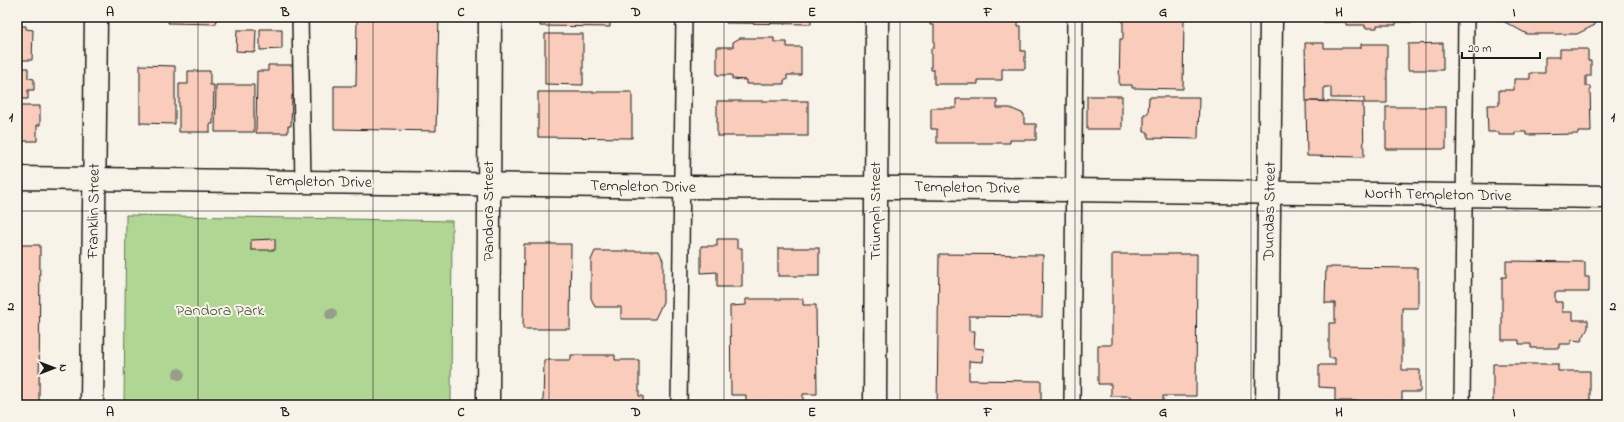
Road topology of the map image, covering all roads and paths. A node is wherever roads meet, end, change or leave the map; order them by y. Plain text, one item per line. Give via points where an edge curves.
1 (96, 17) edge
2 (300, 17) edge
3 (490, 17) edge
4 (684, 17) edge
5 (877, 17) edge
6 (1075, 17) edge
7 (1271, 17) edge
8 (1466, 17) edge
9 (17, 178) edge
10 (94, 178) junction
11 (303, 182) junction
12 (489, 185) junction
13 (682, 187) junction
14 (876, 187) junction
15 (1073, 190) junction
16 (1270, 193) junction
17 (1465, 195) junction
18 (1607, 197) edge
19 (92, 405) edge
20 (488, 405) edge
21 (679, 405) edge
22 (875, 405) edge
23 (1072, 405) edge
24 (1267, 405) edge
25 (1462, 405) edge

1 - 10 street, Franklin Street
2 - 11 lane
3 - 12 street, Pandora Street
4 - 13 lane
5 - 14 street, Triumph Street
6 - 15 lane
7 - 16 street, Dundas Street
8 - 17 lane
9 - 10 street, Templeton Drive
10 - 11 street, Templeton Drive
10 - 19 street, Franklin Street
11 - 12 street, Templeton Drive
12 - 13 street, Templeton Drive
12 - 20 street, Pandora Street
13 - 14 street, Templeton Drive
13 - 21 lane
14 - 15 street, Templeton Drive
14 - 22 street, Triumph Street
15 - 16 street, Templeton Drive
15 - 23 lane
16 - 17 street, North Templeton Drive
16 - 24 street, Dundas Street
17 - 18 street, North Templeton Drive
17 - 25 lane

